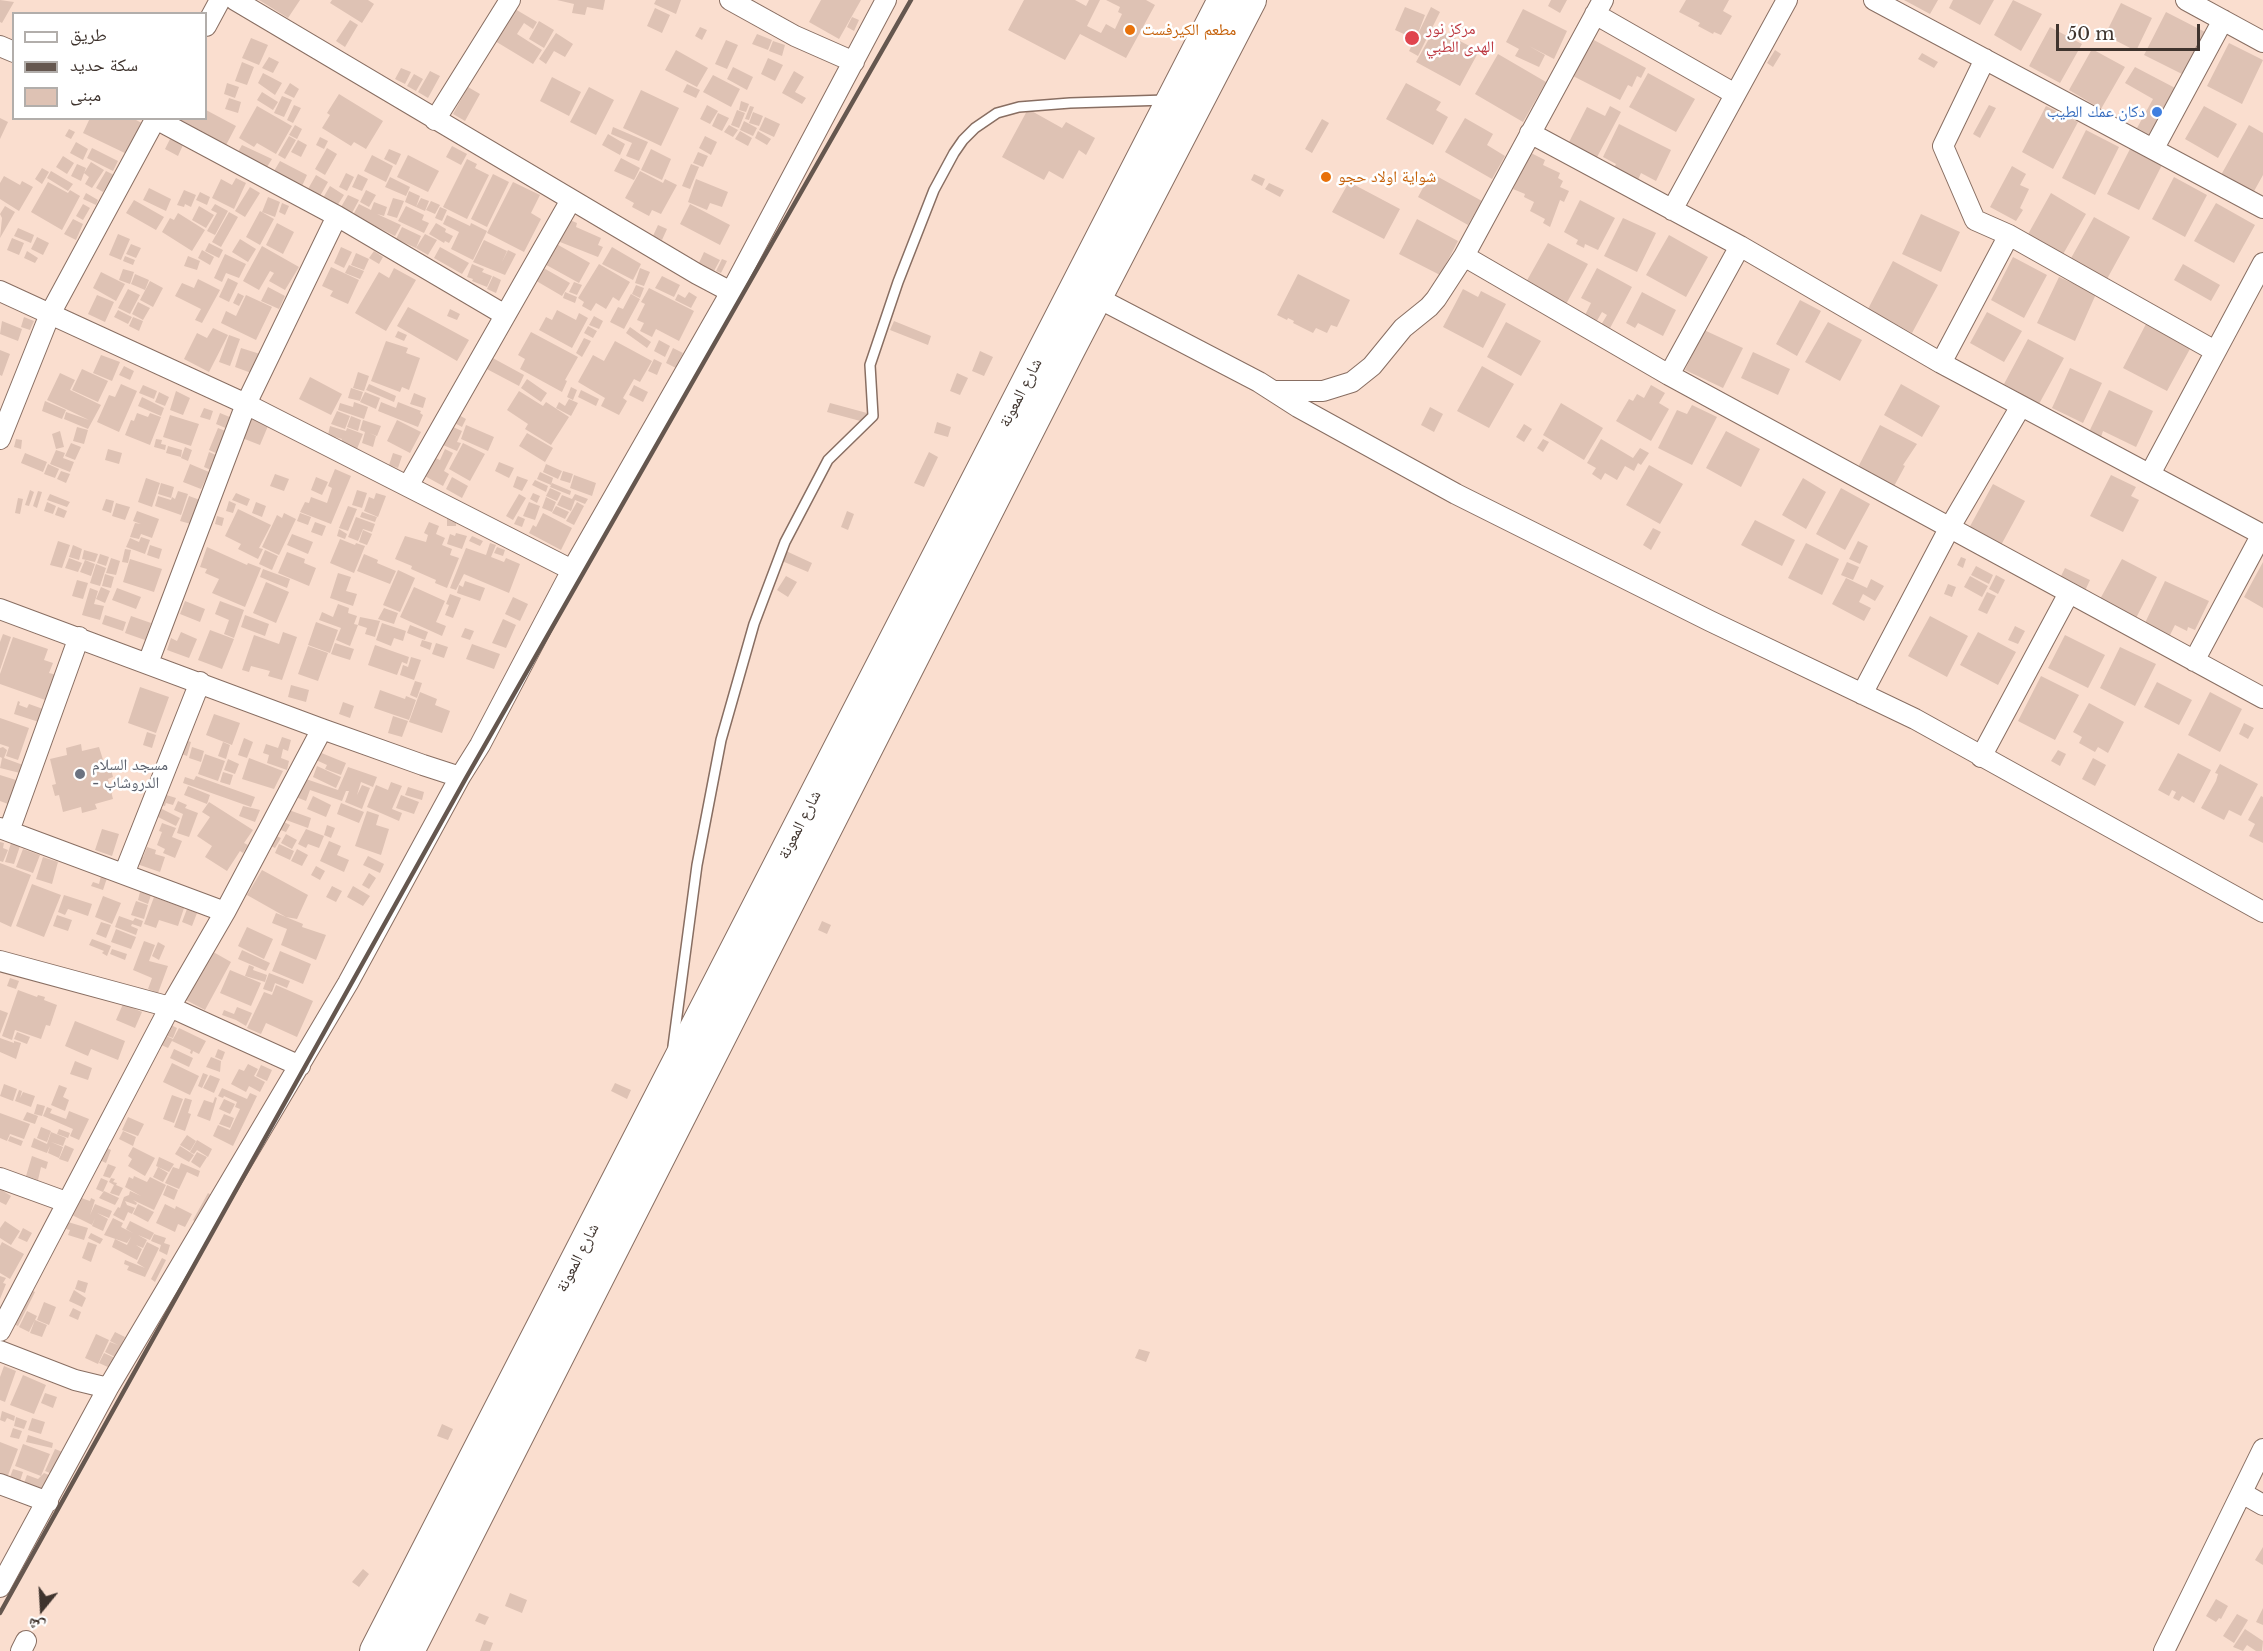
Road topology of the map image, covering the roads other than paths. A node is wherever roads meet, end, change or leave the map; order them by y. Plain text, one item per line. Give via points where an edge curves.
1 (220, 0) edge
2 (235, 0) edge
3 (510, 0) edge
4 (730, 0) edge
5 (886, 0) edge
6 (1224, 0) edge
7 (1250, 0) edge
8 (1787, 0) edge
9 (1874, 0) edge
10 (2186, 0) edge
11 (1599, 7) edge
12 (2223, 20) junction
13 (207, 24) edge
14 (2261, 35) edge
15 (1985, 59) junction
16 (854, 62) junction
17 (1735, 94) junction
18 (1172, 100) junction
19 (154, 120) edge
20 (157, 120) edge
21 (435, 120) junction
22 (1530, 133) junction
23 (2154, 148) junction
24 (571, 200) junction
25 (2263, 208) edge
26 (1672, 210) junction
27 (337, 216) junction
28 (2009, 235) junction
29 (1740, 246) junction
30 (1464, 256) junction
31 (2263, 263) edge
32 (0, 291) edge
33 (731, 292) junction
34 (1096, 297) junction
35 (50, 314) junction
36 (505, 315) junction
37 (2215, 351) junction
38 (1941, 363) junction
39 (1669, 375) junction
40 (1277, 392) junction
41 (246, 404) junction
42 (2021, 406) junction
43 (0, 439) edge
44 (2150, 474) junction
45 (408, 486) junction
46 (1950, 527) junction
47 (2262, 534) edge
48 (572, 570) junction
49 (2069, 593) junction
50 (0, 609) edge
51 (79, 637) junction
52 (2194, 661) junction
53 (148, 663) junction
54 (200, 682) junction
55 (1863, 694) junction
56 (2263, 698) edge
57 (322, 729) junction
58 (1981, 757) junction
59 (460, 777) junction
60 (4, 830) edge
61 (124, 874) junction
62 (225, 912) junction
63 (2263, 912) edge
64 (0, 961) edge
65 (170, 1007) junction
66 (300, 1066) junction
67 (666, 1088) junction
68 (0, 1178) edge
69 (66, 1202) junction
70 (0, 1331) edge
71 (0, 1351) edge
72 (108, 1388) junction
73 (2263, 1449) edge
74 (0, 1484) edge
75 (2242, 1493) junction
76 (48, 1502) junction
77 (2263, 1506) edge
78 (0, 1587) edge
79 (376, 1651) edge
80 (408, 1651) edge
81 (2164, 1651) edge

1 - 13 street
2 - 21 street
3 - 21 street
4 - 16 street via 795,36
5 - 16 street
6 - 18 highway, شارع المعونة
7 - 34 highway, شارع المعونة
8 - 17 street
9 - 15 street
10 - 12 street
11 - 17 street
11 - 22 street
12 - 14 street
12 - 23 street
15 - 23 street
15 - 28 street via 1943,146 1975,220
16 - 33 street
17 - 26 street
18 - 67 highway, شارع المعونة
18 - 67 lane via 1070,103 1019,107 998,113 963,140 934,190 870,365 873,416 828,460 785,542 754,624 721,740 699,853
19 - 35 street
20 - 27 street
21 - 24 street
22 - 26 street
22 - 30 street
23 - 25 street
24 - 33 street
24 - 36 street
26 - 29 street
27 - 36 street
27 - 41 street
28 - 37 street
28 - 38 street
29 - 38 street
29 - 39 street
30 - 39 street
30 - 40 street via 1429,307 1404,328 1362,376 1335,389
31 - 37 street
32 - 35 street
33 - 48 street
34 - 40 street
34 - 80 highway, شارع المعونة
35 - 41 street
35 - 43 street
36 - 45 street
37 - 44 street
38 - 42 street
39 - 46 street
40 - 55 street via 1456,495
41 - 45 street
41 - 53 street
42 - 44 street
42 - 46 street
44 - 47 street
45 - 48 street
46 - 49 street
46 - 55 street
47 - 52 street
48 - 59 street
49 - 52 street
49 - 58 street
50 - 51 street
51 - 53 street
51 - 60 street
52 - 56 street
53 - 54 street
54 - 57 street
54 - 61 street
55 - 58 street
57 - 59 street
57 - 62 street
58 - 63 street
59 - 66 street
60 - 61 street
61 - 62 street
62 - 65 street
64 - 65 street
65 - 66 street
65 - 69 street
66 - 72 street
67 - 79 highway, شارع المعونة
68 - 69 street
69 - 70 street
71 - 72 street via 75,1380
72 - 76 street
73 - 75 street
74 - 76 street
75 - 77 street
75 - 81 street
76 - 78 street

